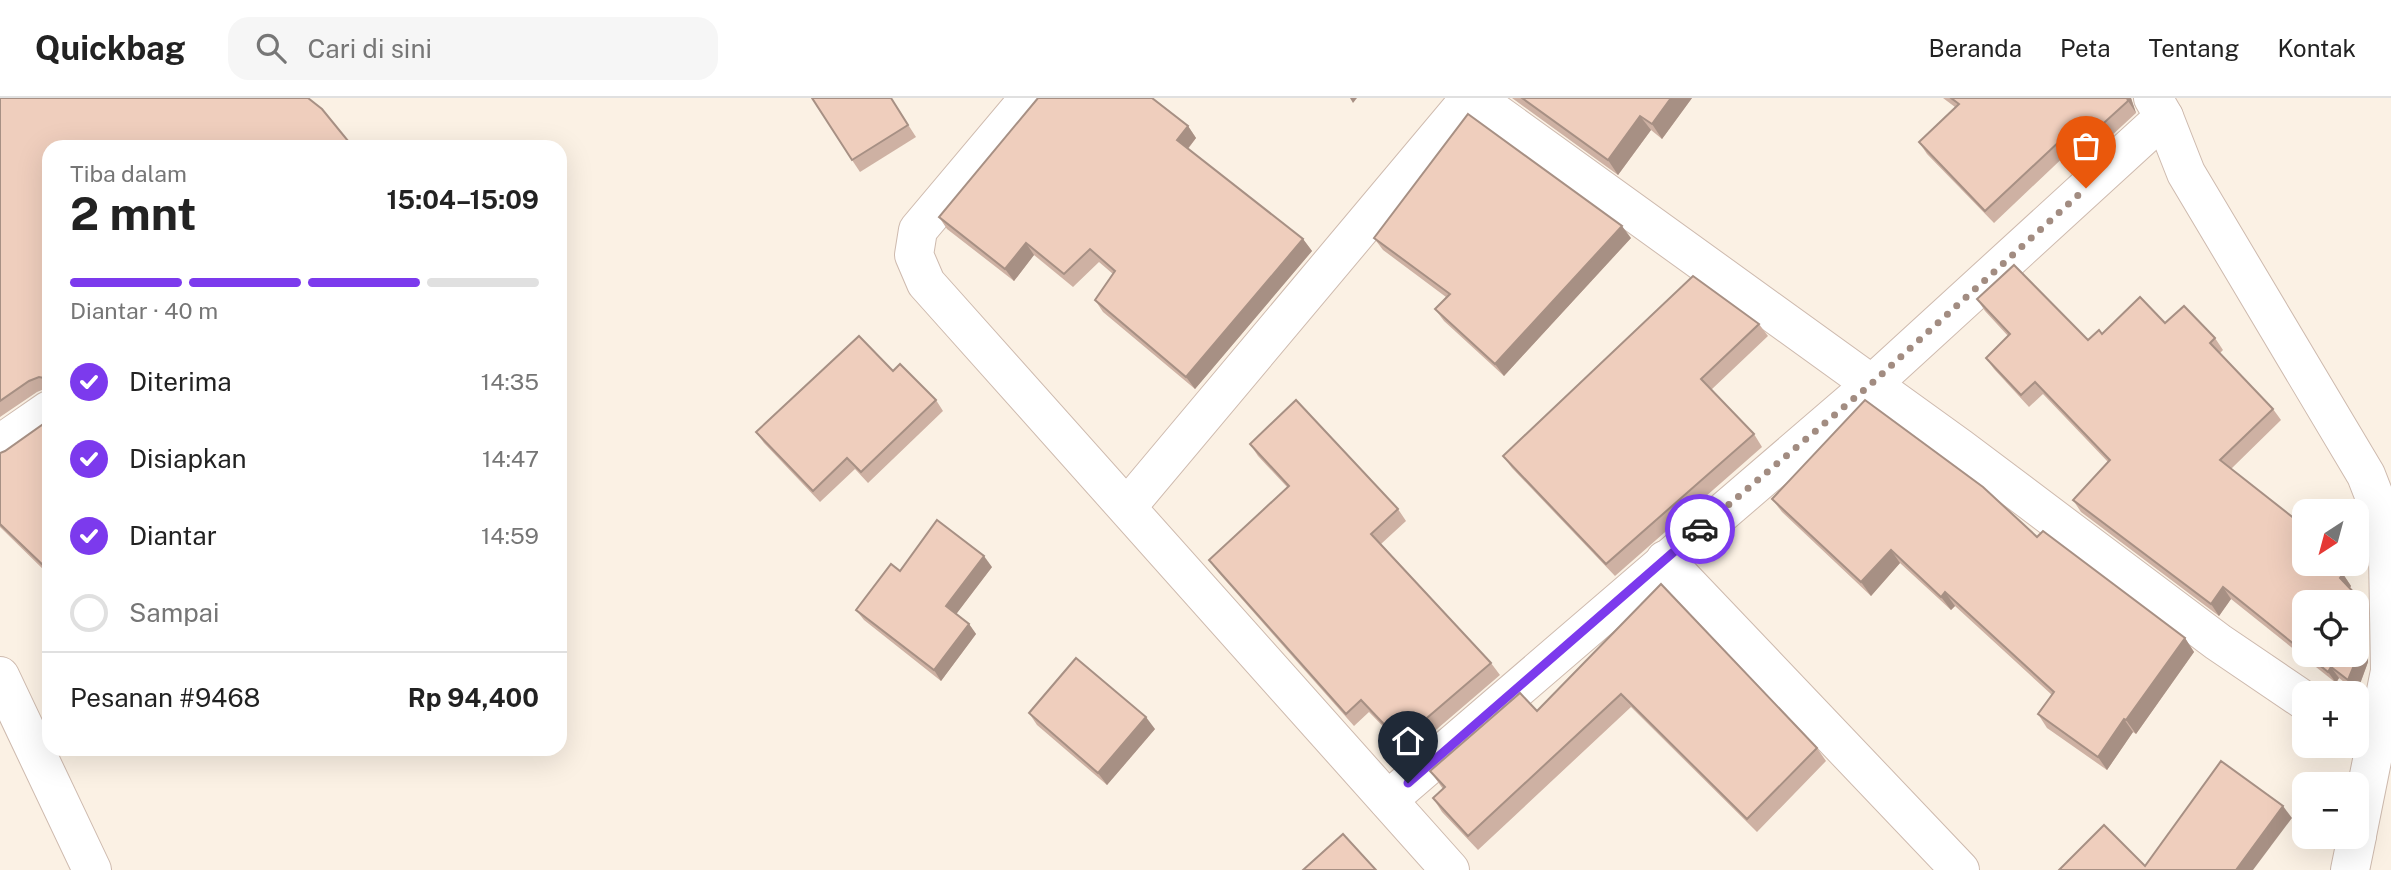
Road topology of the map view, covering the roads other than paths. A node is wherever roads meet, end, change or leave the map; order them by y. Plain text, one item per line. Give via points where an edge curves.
1 (1029, 98) edge
2 (1472, 98) edge
3 (2158, 107) edge
4 (1871, 384) junction
5 (42, 416) edge
6 (0, 444) edge
7 (1127, 507) junction
8 (1665, 559) junction
9 (0, 676) edge
10 (2292, 692) edge
11 (2369, 734) edge
12 (1388, 800) junction
13 (2354, 849) edge
14 (92, 870) edge
15 (1450, 870) edge
16 (1960, 870) edge
17 (2350, 870) edge

1 - 7 street via 918,230 914,255 926,283
2 - 4 street
2 - 7 street
3 - 4 street
3 - 11 street via 2186,173 2366,475 2380,511 2388,554 2390,671
4 - 8 street
4 - 10 street
5 - 6 street
7 - 12 street
8 - 12 street
8 - 16 street
9 - 14 street
12 - 15 street
13 - 17 street

